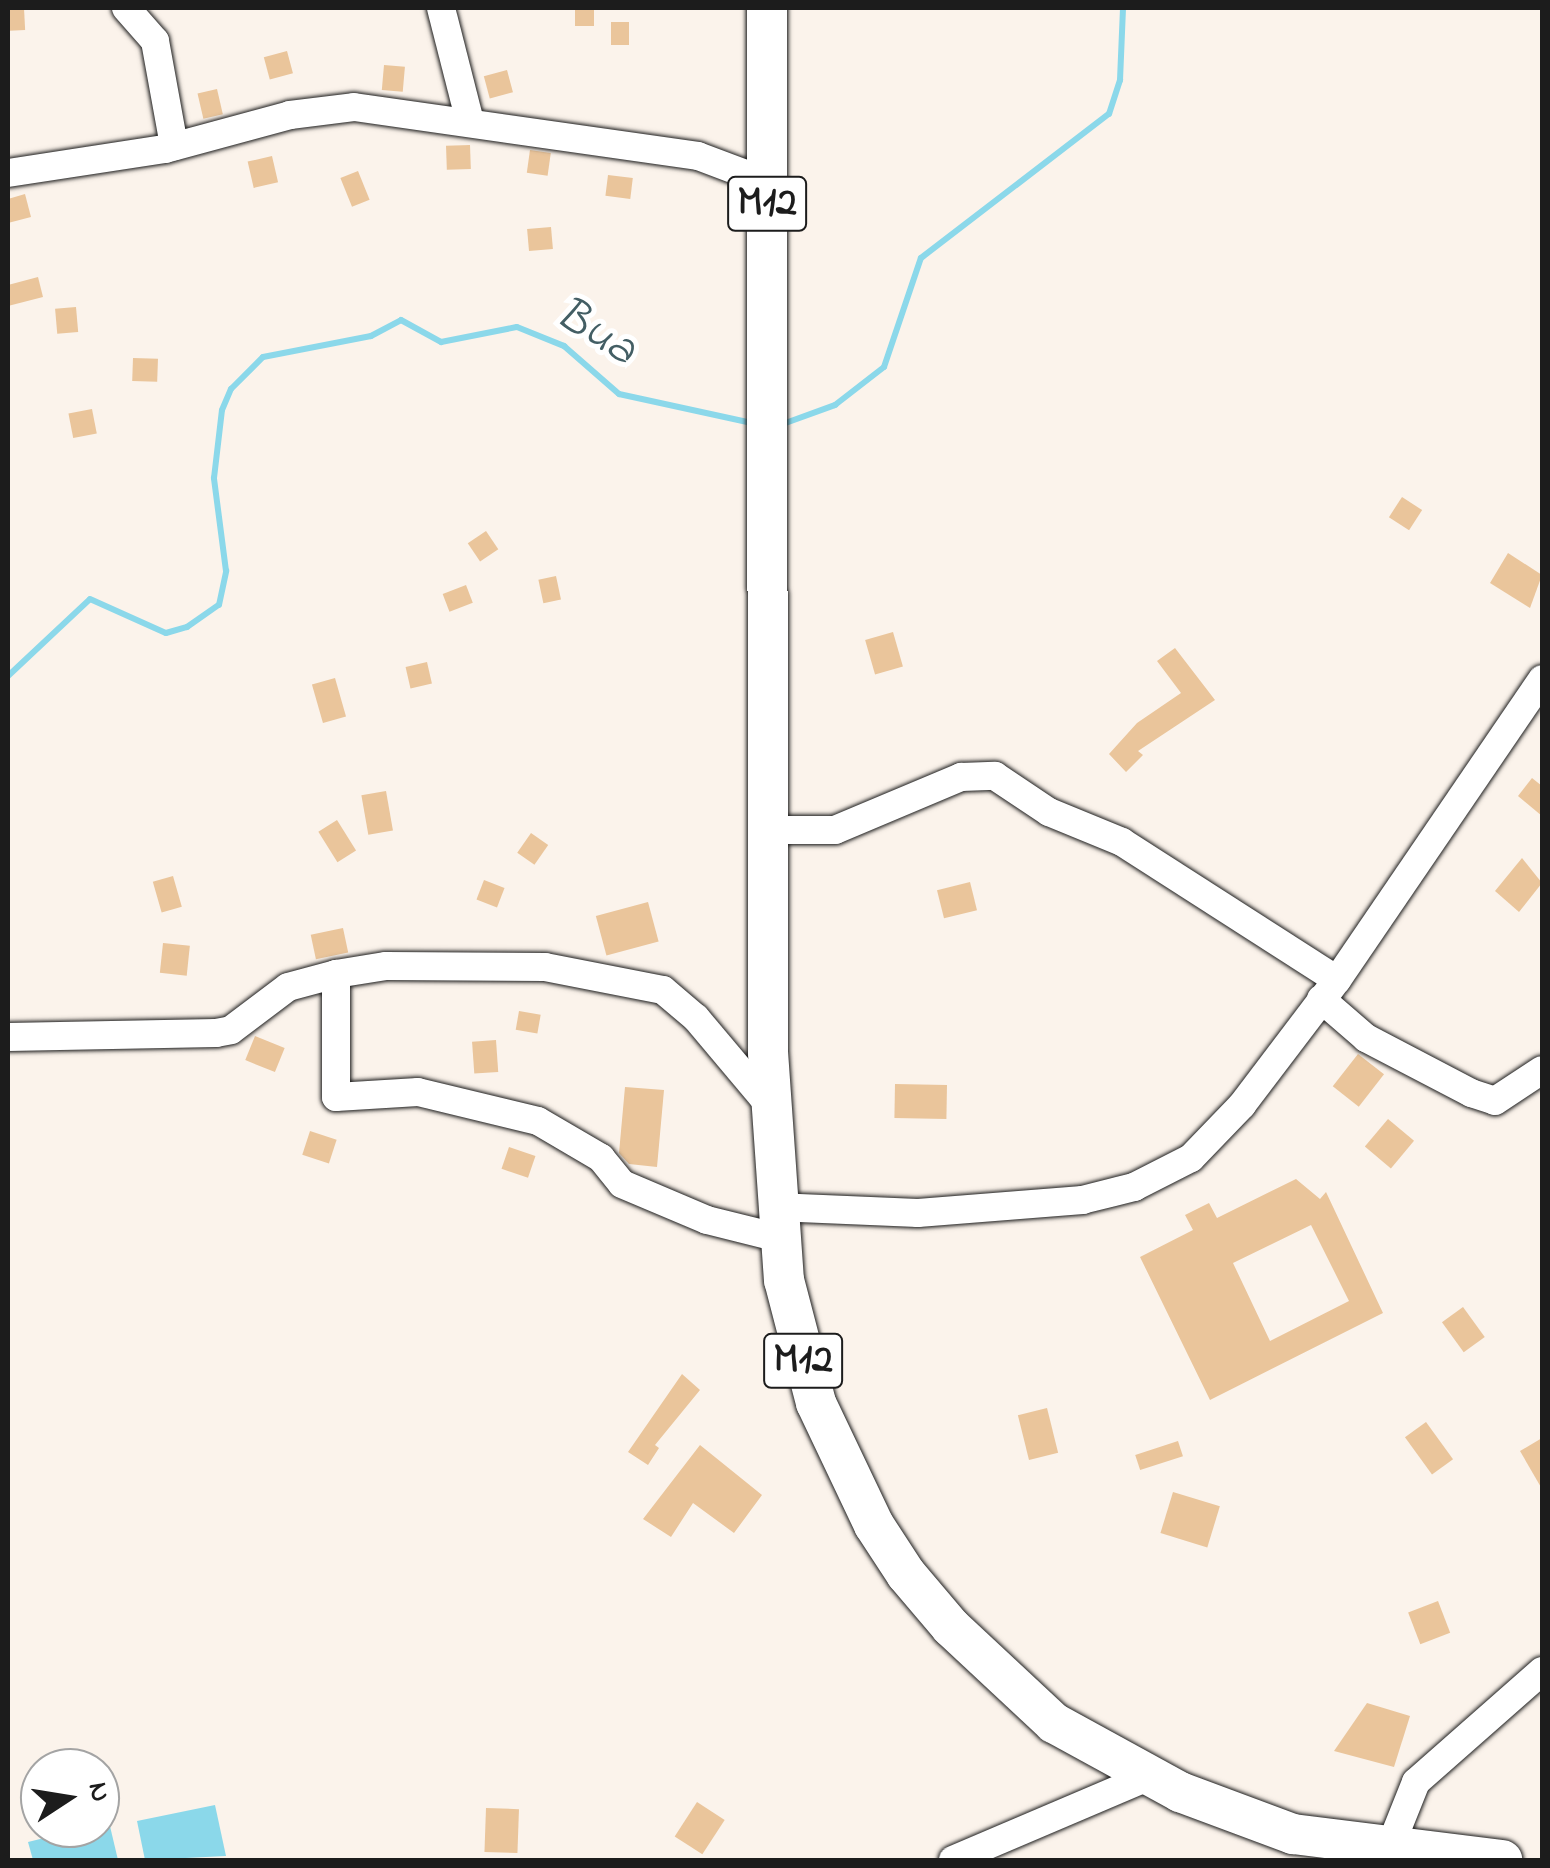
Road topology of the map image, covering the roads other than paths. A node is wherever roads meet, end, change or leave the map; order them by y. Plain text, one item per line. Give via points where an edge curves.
1 (126, 8) edge
2 (441, 8) edge
3 (766, 8) edge
4 (470, 122) junction
5 (174, 146) junction
6 (8, 174) edge
7 (767, 182) junction
8 (1542, 679) edge
9 (768, 830) junction
10 (336, 974) junction
11 (1329, 990) junction
12 (8, 1037) edge
13 (1542, 1070) edge
14 (771, 1107) junction
15 (777, 1222) junction
16 (1542, 1671) edge
17 (1148, 1776) junction
18 (1418, 1853) edge
19 (953, 1860) edge
20 (1502, 1860) edge

1 - 5 street via 155,41
2 - 4 street
3 - 7 highway, M12
4 - 5 street via 376,108 322,110
4 - 7 street via 698,156
5 - 6 street
7 - 9 highway, M12
8 - 11 street
9 - 11 street via 845,828 961,777 995,776 1048,812 1122,842
9 - 14 highway, M12
10 - 12 street via 288,987 232,1030
10 - 14 street via 386,966 545,967 663,990 696,1018
10 - 15 street via 336,1096 418,1092 538,1120 601,1158 622,1184 707,1220
11 - 13 street via 1366,1038 1495,1101
11 - 15 street via 1242,1105 1191,1158 1134,1187 1082,1200
14 - 15 highway, M12
15 - 17 highway, M12 via 796,1339 816,1403 874,1524 906,1574 950,1628 1054,1723
16 - 18 street via 1416,1782
17 - 18 highway, M12 via 1292,1834
17 - 19 street
18 - 20 highway, M12

